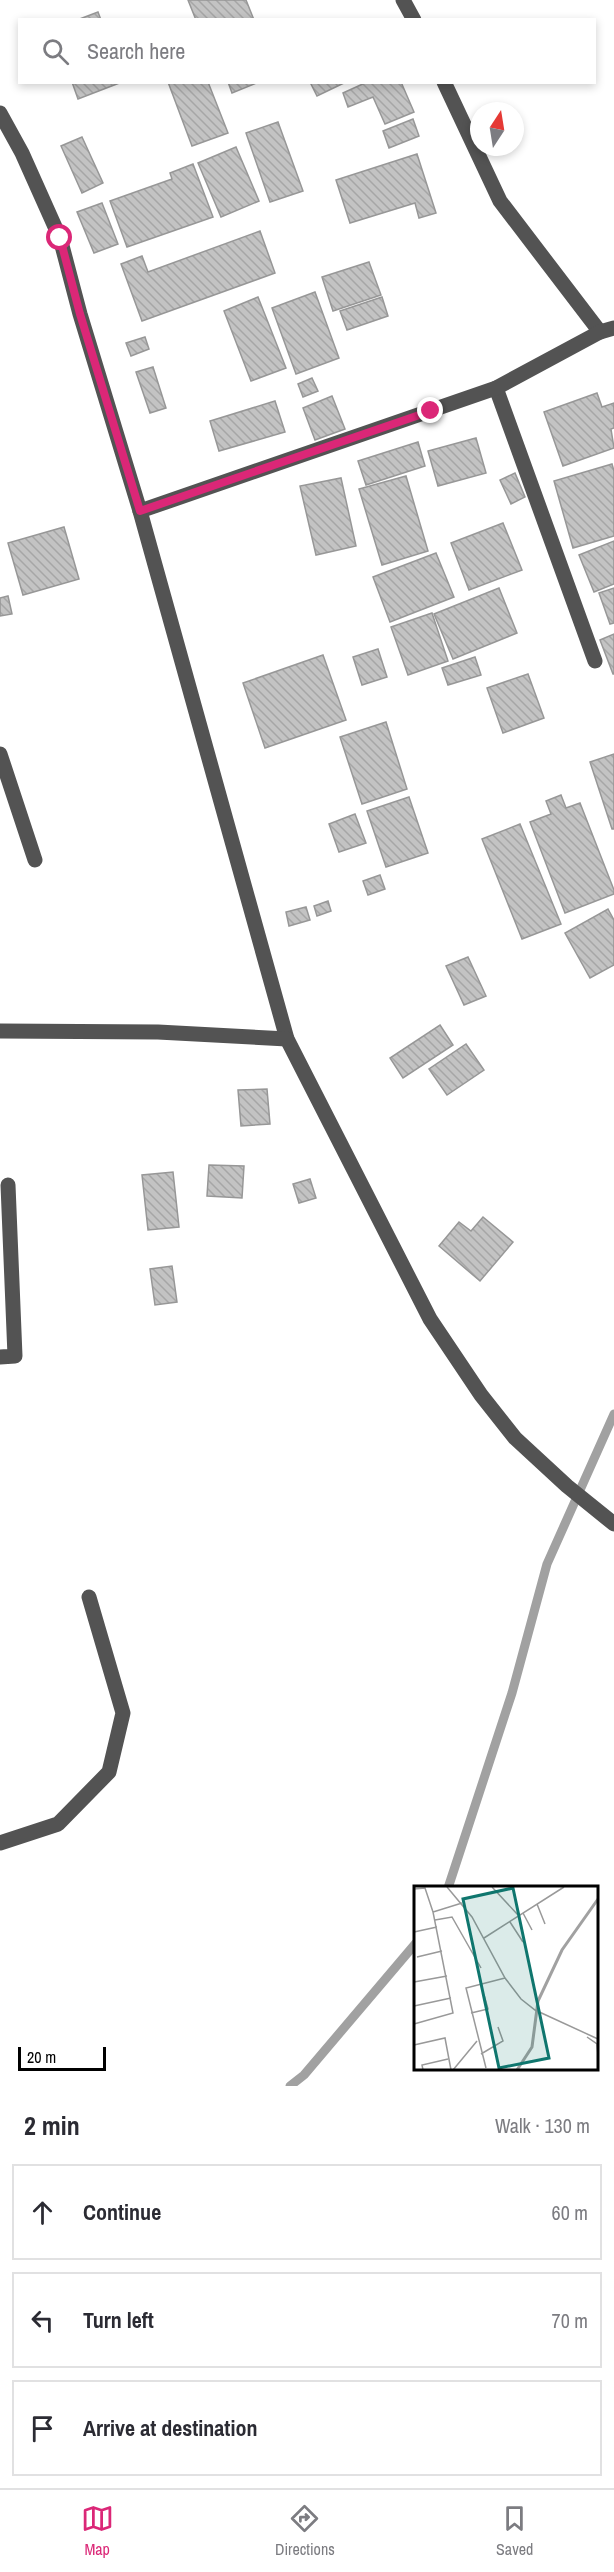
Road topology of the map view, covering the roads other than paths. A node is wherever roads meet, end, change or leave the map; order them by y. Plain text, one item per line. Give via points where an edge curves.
1 (404, 0) edge
2 (413, 18) edge
3 (445, 84) edge
4 (0, 112) edge
5 (607, 330) edge
6 (496, 388) junction
7 (140, 511) junction
8 (596, 661) dead end
9 (0, 754) edge
10 (36, 860) dead end
11 (0, 1031) edge
12 (287, 1039) junction
13 (8, 1185) dead end
14 (0, 1357) edge
15 (614, 1524) edge
16 (89, 1597) dead end
17 (0, 1843) edge

1 - 2 street
3 - 5 street via 500,201
4 - 7 street via 60,238
5 - 6 street
6 - 7 street
6 - 8 street
7 - 12 street
9 - 10 street
11 - 12 street via 158,1032
12 - 15 street via 430,1319 481,1395 515,1438
13 - 14 street via 15,1356
16 - 17 street via 123,1713 109,1772 58,1824

